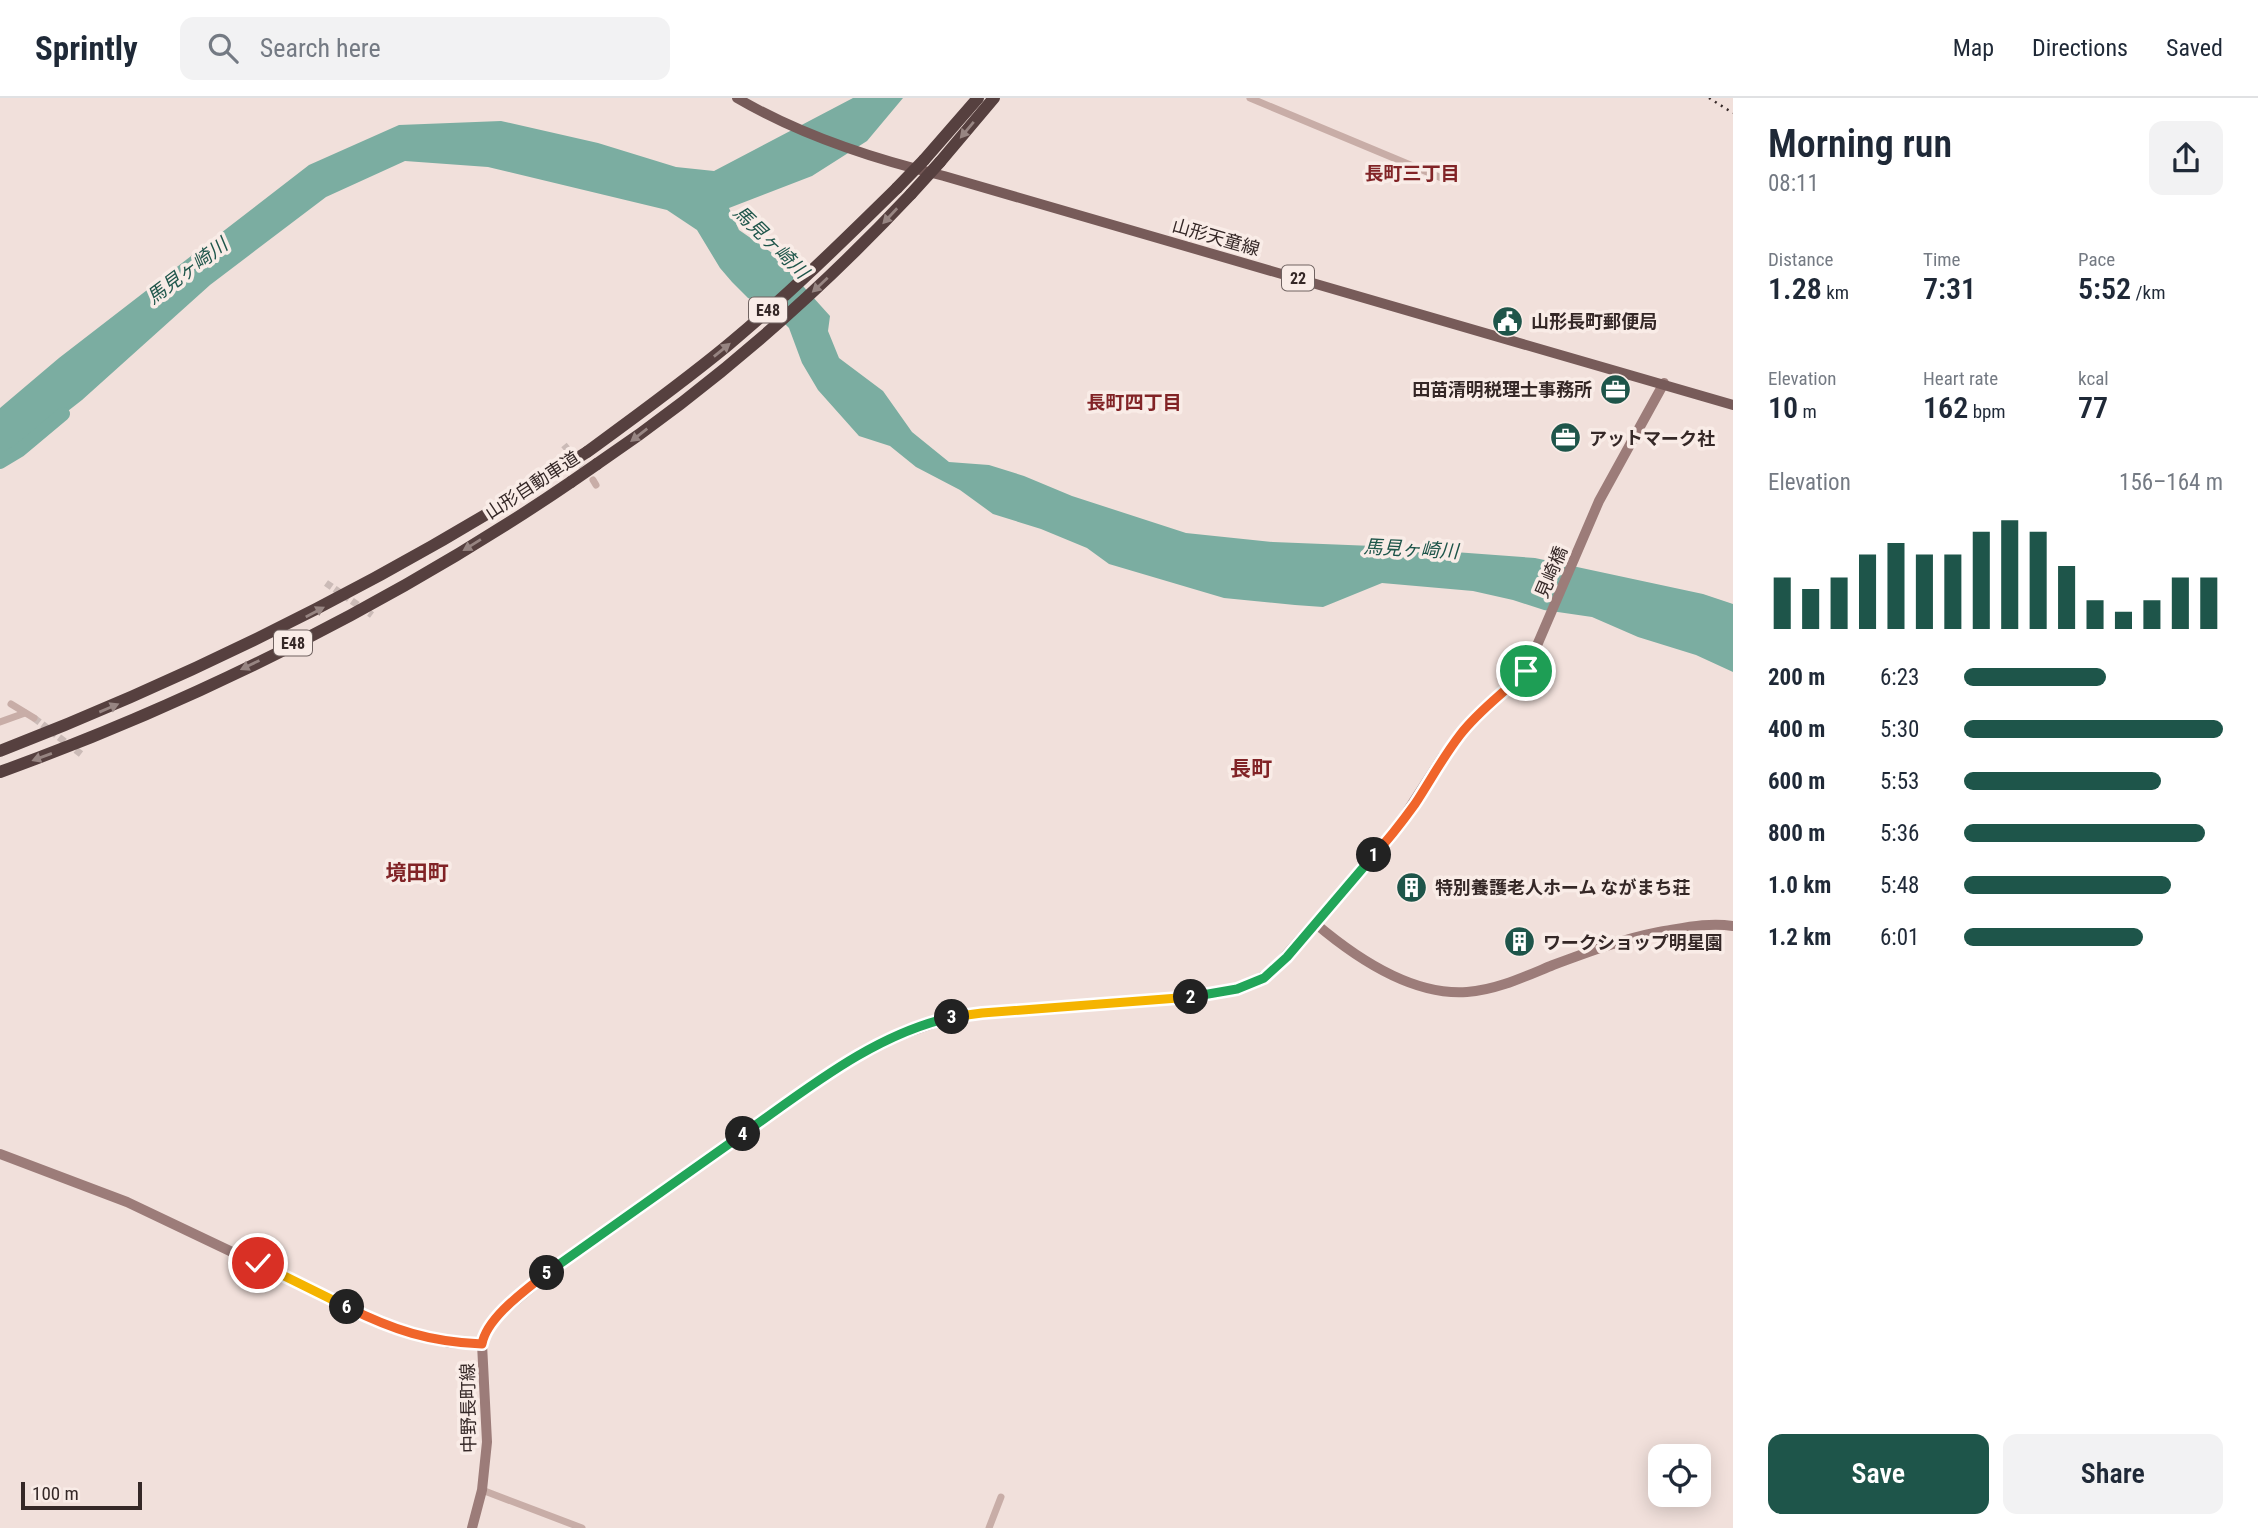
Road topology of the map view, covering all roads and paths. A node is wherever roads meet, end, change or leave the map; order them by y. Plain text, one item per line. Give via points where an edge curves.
1 (737, 98) edge
2 (978, 98) edge
3 (994, 98) edge
4 (1250, 98) edge
5 (1444, 179) dead end
6 (1664, 383) junction
7 (1733, 405) edge
8 (1533, 655) joint
9 (11, 704) dead end
10 (25, 713) junction
11 (34, 718) tunnel mouth
12 (0, 722) edge
13 (0, 751) edge
14 (0, 772) edge
15 (1316, 923) junction
16 (1733, 926) edge
17 (0, 1154) edge
18 (482, 1344) junction
19 (482, 1490) junction
20 (1001, 1497) dead end
21 (472, 1528) edge
22 (582, 1528) edge
23 (989, 1528) edge

1 - 6 main road, 山形天童線 / 22 via 803,131 862,153
13 -> 2 highway, 山形自動車道 / E48, bridge via 147,692 301,619 437,544 587,452 787,294 897,188
3 -> 14 highway, 山形自動車道 / E48, bridge via 911,194 802,302 680,403 571,482 348,615 172,702
4 - 5 street
6 - 7 main road, 山形天童線 / 22
6 - 8 main road, 見崎橋 via 1599,501
8 - 15 main road, 中野長町線 via 1526,671 1462,732 1396,830
9 - 10 street
10 - 11 street
10 - 12 street
15 - 16 main road via 1353,954 1388,974 1466,993 1646,935 1703,925
15 - 18 main road, 中野長町線 via 1264,978 1237,989 949,1018 873,1048 556,1266 500,1314
17 - 18 main road via 127,1202 394,1329 449,1343
18 - 19 main road, 中野長町線 via 487,1442
19 - 21 main road, 中野長町線
19 - 22 street
20 - 23 street

